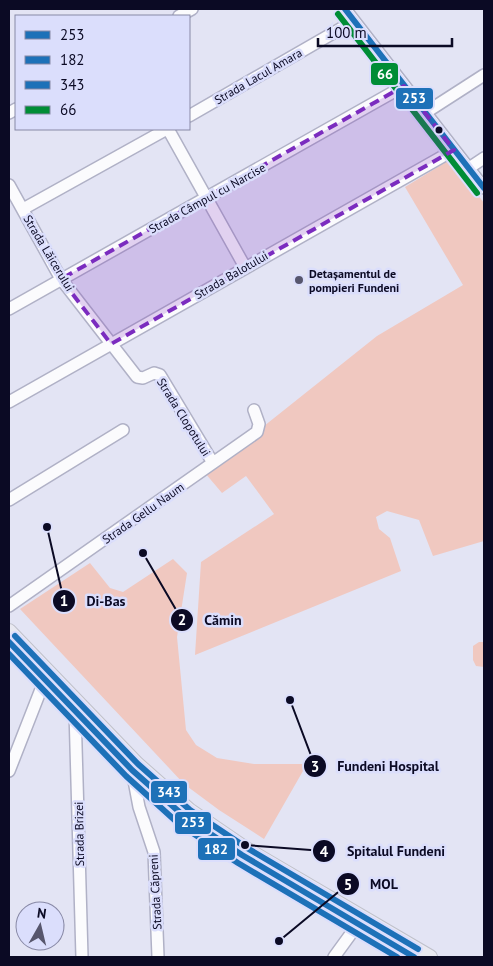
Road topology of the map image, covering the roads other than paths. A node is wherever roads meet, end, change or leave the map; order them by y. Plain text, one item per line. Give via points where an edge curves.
1 (192, 9) edge
2 (345, 9) edge
3 (181, 15) edge
4 (354, 21) junction
5 (484, 75) edge
6 (404, 86) junction
7 (425, 113) junction
8 (190, 115) edge
9 (165, 130) edge
10 (168, 130) edge
11 (454, 150) junction
12 (484, 158) edge
13 (469, 168) junction
14 (9, 185) edge
15 (484, 188) edge
16 (206, 199) junction
17 (23, 209) junction
18 (245, 267) junction
19 (61, 279) junction
20 (9, 309) edge
21 (111, 344) junction
22 (9, 402) edge
23 (254, 410) dead end
24 (123, 430) dead end
25 (213, 463) junction
26 (9, 500) edge
27 (9, 606) edge
28 (9, 631) edge
29 (9, 642) edge
30 (45, 679) junction
31 (75, 711) junction
32 (132, 770) junction
33 (9, 771) edge
34 (358, 924) junction
35 (82, 957) edge
36 (158, 957) edge
37 (334, 957) edge
38 (414, 957) edge
39 (430, 957) edge

1 - 3 street
2 - 4 street
4 - 6 street
4 - 8 street, Strada Lacul Amara
5 - 7 street
6 - 7 street
6 - 16 street, Strada Câmpul cu Narcise
7 - 11 street
9 - 17 street
10 - 16 street
11 - 13 street
11 - 18 street, Strada Balotului
12 - 13 street
13 - 15 street
14 - 17 street, Strada Lăicerului
16 - 18 street
16 - 19 street, Strada Câmpul cu Narcise
17 - 19 street, Strada Lăicerului
18 - 21 street, Strada Balotului
19 - 20 street, Strada Câmpul cu Narcise
19 - 21 street, Strada Lăicerului
21 - 22 street, Strada Balotului
21 - 25 street, Strada Clopotului via 140,378 154,373 160,375
23 - 25 street, Strada Gellu Naum via 259,424 257,432
24 - 26 street
25 - 27 street, Strada Gellu Naum
28 - 39 main road via 137,764 189,810 246,849
29 - 30 main road
30 - 31 main road
30 - 33 street
31 - 32 main road
31 - 35 street, Strada Brizei
32 - 34 main road via 221,842
32 - 36 street, Strada Căpreni via 139,807 154,852
34 - 37 street
34 - 38 main road

